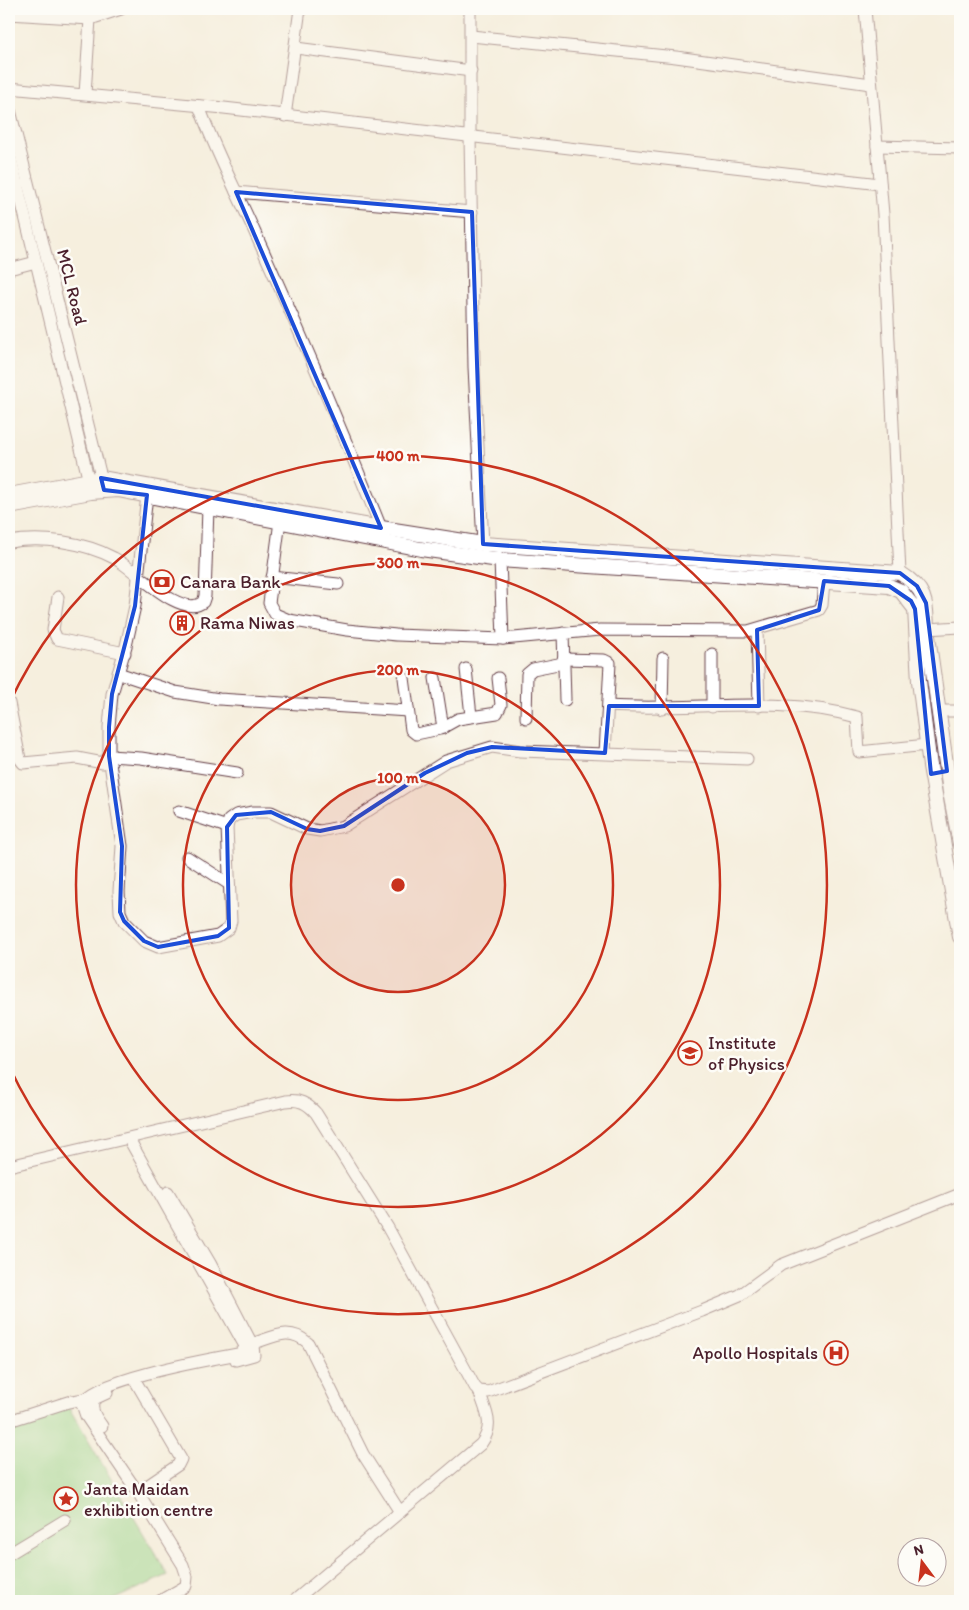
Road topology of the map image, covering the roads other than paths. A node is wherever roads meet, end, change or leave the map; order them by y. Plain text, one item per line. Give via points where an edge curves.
1 (121, 9) edge
2 (300, 9) edge
3 (470, 9) edge
4 (865, 9) edge
5 (9, 14) edge
6 (90, 19) junction
7 (471, 36) junction
8 (296, 48) junction
9 (471, 71) junction
10 (872, 84) junction
11 (9, 88) edge
12 (85, 94) junction
13 (9, 106) edge
14 (199, 106) junction
15 (286, 116) junction
16 (470, 137) junction
17 (877, 146) junction
18 (960, 148) edge
19 (9, 150) edge
20 (880, 184) junction
21 (13, 185) edge
22 (236, 192) junction
23 (472, 212) junction
24 (36, 262) junction
25 (9, 269) edge
26 (96, 485) junction
27 (9, 495) edge
28 (147, 495) junction
29 (9, 507) edge
30 (208, 508) junction
31 (280, 521) junction
32 (381, 528) junction
33 (421, 534) junction
34 (9, 542) edge
35 (483, 544) junction
36 (418, 549) junction
37 (500, 560) junction
38 (900, 573) junction
39 (138, 574) junction
40 (272, 577) junction
41 (824, 581) junction
42 (338, 584) dead end
43 (58, 597) dead end
44 (960, 627) edge
45 (927, 629) junction
46 (758, 630) junction
47 (563, 633) junction
48 (503, 639) junction
49 (125, 653) junction
50 (712, 654) dead end
51 (663, 658) dead end
52 (563, 661) junction
53 (466, 669) dead end
54 (118, 673) junction
55 (404, 678) dead end
56 (435, 678) dead end
57 (498, 678) dead end
58 (565, 700) dead end
59 (9, 703) edge
60 (609, 706) junction
61 (759, 706) junction
62 (712, 707) junction
63 (662, 709) junction
64 (408, 711) junction
65 (939, 711) junction
66 (960, 711) edge
67 (471, 716) junction
68 (526, 718) dead end
69 (443, 728) junction
70 (927, 745) junction
71 (605, 753) junction
72 (109, 756) junction
73 (747, 759) dead end
74 (947, 771) junction
75 (237, 773) dead end
76 (931, 774) junction
77 (955, 792) edge
78 (179, 811) dead end
79 (227, 827) junction
80 (960, 844) edge
81 (187, 857) dead end
82 (230, 884) junction
83 (960, 937) edge
84 (132, 1138) junction
85 (9, 1166) edge
86 (960, 1194) edge
87 (252, 1344) junction
88 (136, 1382) junction
89 (480, 1392) junction
90 (84, 1399) junction
91 (9, 1421) edge
92 (144, 1488) junction
93 (400, 1512) junction
94 (65, 1520) dead end
95 (9, 1554) edge
96 (160, 1601) edge
97 (175, 1601) edge
98 (294, 1601) edge

1 - 6 street
2 - 8 street
3 - 7 street
4 - 10 street
5 - 6 street
6 - 12 street
7 - 9 street
7 - 10 street via 676,57
8 - 9 street
8 - 15 street
9 - 16 street
10 - 17 street
11 - 12 street
12 - 14 street
13 - 26 street, MCL Road
14 - 15 street
14 - 22 street
15 - 16 street
16 - 20 street
16 - 23 street
17 - 18 street
17 - 20 street
19 - 21 street, MCL Road
20 - 38 street
21 - 24 street, MCL Road
22 - 23 street
22 - 32 street
23 - 35 street via 474,367
24 - 25 street
24 - 26 street, MCL Road
26 - 27 main road
26 - 28 main road
26 - 29 main road
26 - 32 main road
28 - 30 main road
28 - 39 street
30 - 31 main road
30 - 39 street via 203,602 195,606 176,603
31 - 36 main road
31 - 40 street
32 - 33 main road
33 - 35 main road
33 - 36 main road
34 - 39 street via 62,542 113,557
35 - 38 main road
36 - 37 main road
37 - 41 main road
37 - 48 street
38 - 45 main road via 923,593
39 - 49 street
40 - 42 street
40 - 48 street via 271,609 289,620 396,635
41 - 46 street via 819,610
41 - 70 main road via 889,586 901,591 911,601 915,609
43 - 49 street via 53,630 58,639
44 - 45 street
45 - 65 main road
46 - 47 street
46 - 61 street
47 - 48 street
47 - 52 street
49 - 54 street
50 - 62 street
51 - 63 street
52 - 58 street
52 - 60 street via 604,660 610,663
52 - 68 street via 526,674
53 - 67 street
54 - 64 street via 175,692 219,699
54 - 72 street via 112,694
55 - 64 street
56 - 69 street
57 - 67 street via 500,710 494,714
59 - 72 street via 23,763 77,758 103,763
60 - 63 street
60 - 71 street
61 - 62 street
61 - 70 street via 815,709 857,717 859,752
62 - 63 street
64 - 69 street via 412,733
65 - 66 street
65 - 74 main road
67 - 69 street
70 - 76 main road
71 - 73 street
71 - 79 street via 520,751 492,747 446,761 344,826 320,831 307,829 271,812 253,812 236,815
72 - 75 street
72 - 82 street via 122,846 119,891 124,921 144,941 158,947 218,936 229,928 231,921
74 - 76 main road
74 - 77 main road
76 - 83 main road
77 - 80 main road
78 - 79 street
79 - 82 street
81 - 82 street
84 - 85 street
84 - 87 street via 210,1263
84 - 89 street via 286,1101 308,1104 388,1228
84 - 90 street via 245,1350 131,1379 88,1394
86 - 89 street via 781,1265 740,1295 702,1311 488,1392
87 - 88 street via 255,1354 251,1356
87 - 93 street via 289,1333 298,1334 308,1343 363,1454
88 - 92 street via 181,1459 178,1465
88 - 92 street via 94,1399 92,1410
89 - 93 street via 489,1423 488,1434 481,1444
90 - 91 street
90 - 96 street via 82,1404 86,1416 183,1565 186,1586
92 - 97 street via 192,1568 194,1586
93 - 98 street
94 - 95 street

